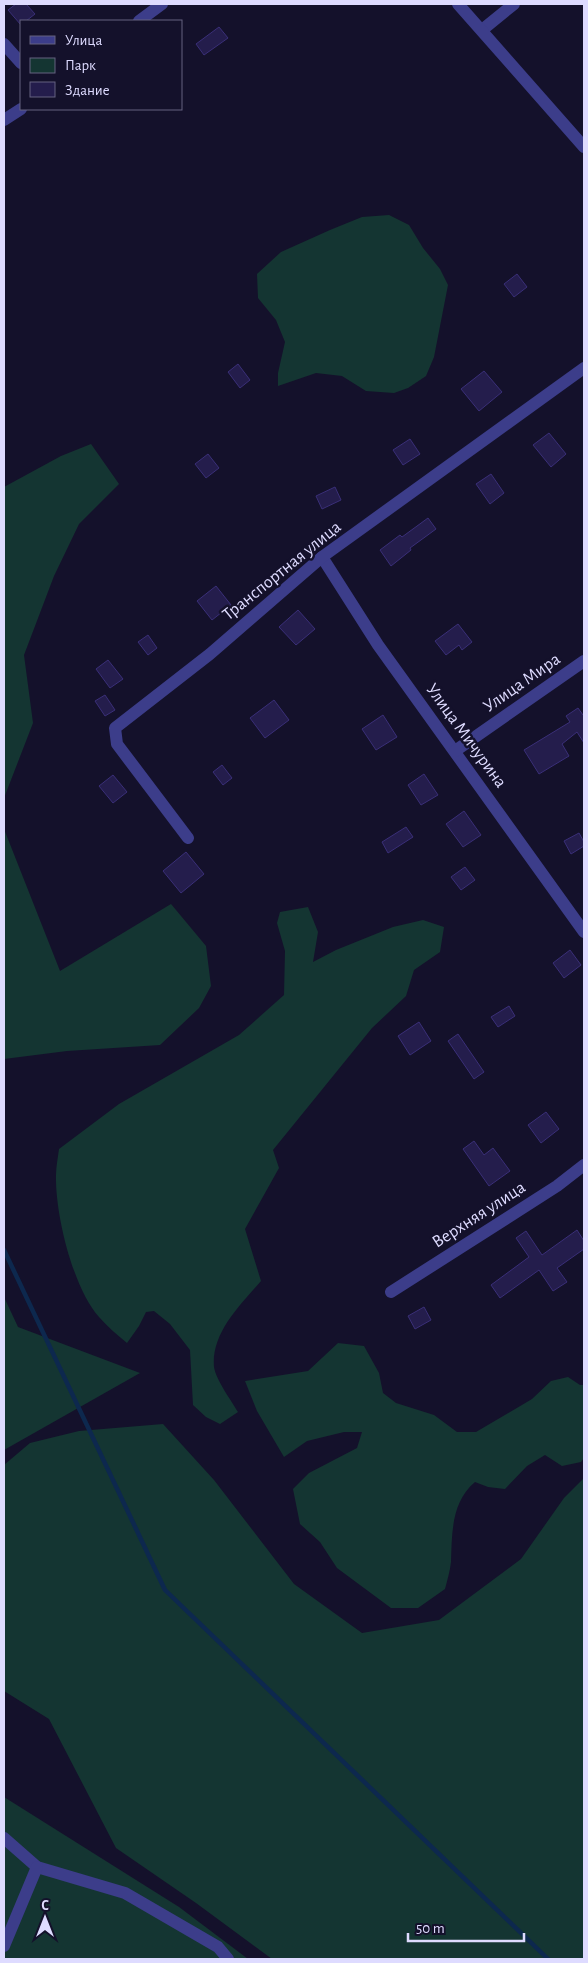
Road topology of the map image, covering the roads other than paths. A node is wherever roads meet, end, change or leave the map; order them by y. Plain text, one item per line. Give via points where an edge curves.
1 (162, 4) edge
2 (458, 4) edge
3 (514, 4) edge
4 (140, 20) edge
5 (482, 30) junction
6 (4, 44) edge
7 (20, 62) edge
8 (20, 110) edge
9 (4, 120) edge
10 (584, 147) edge
11 (584, 368) edge
12 (322, 557) junction
13 (584, 661) edge
14 (455, 751) junction
15 (188, 838) dead end
16 (584, 932) edge
17 (584, 1165) edge
18 (391, 1292) dead end
19 (4, 1838) edge
20 (37, 1867) junction
21 (4, 1946) edge
22 (228, 1959) edge

1 - 4 street
2 - 5 street
3 - 5 street
5 - 10 street
6 - 7 street
8 - 9 street
11 - 12 street, Транспортная улица
12 - 14 street, Улица Мичурина via 378,645
12 - 15 street, Транспортная улица via 210,654 116,728 117,744
13 - 14 street, Улица Мира
14 - 16 street, Улица Мичурина
17 - 18 street, Верхняя улица via 557,1186
19 - 20 street
20 - 21 street
20 - 22 street via 125,1893 218,1947

